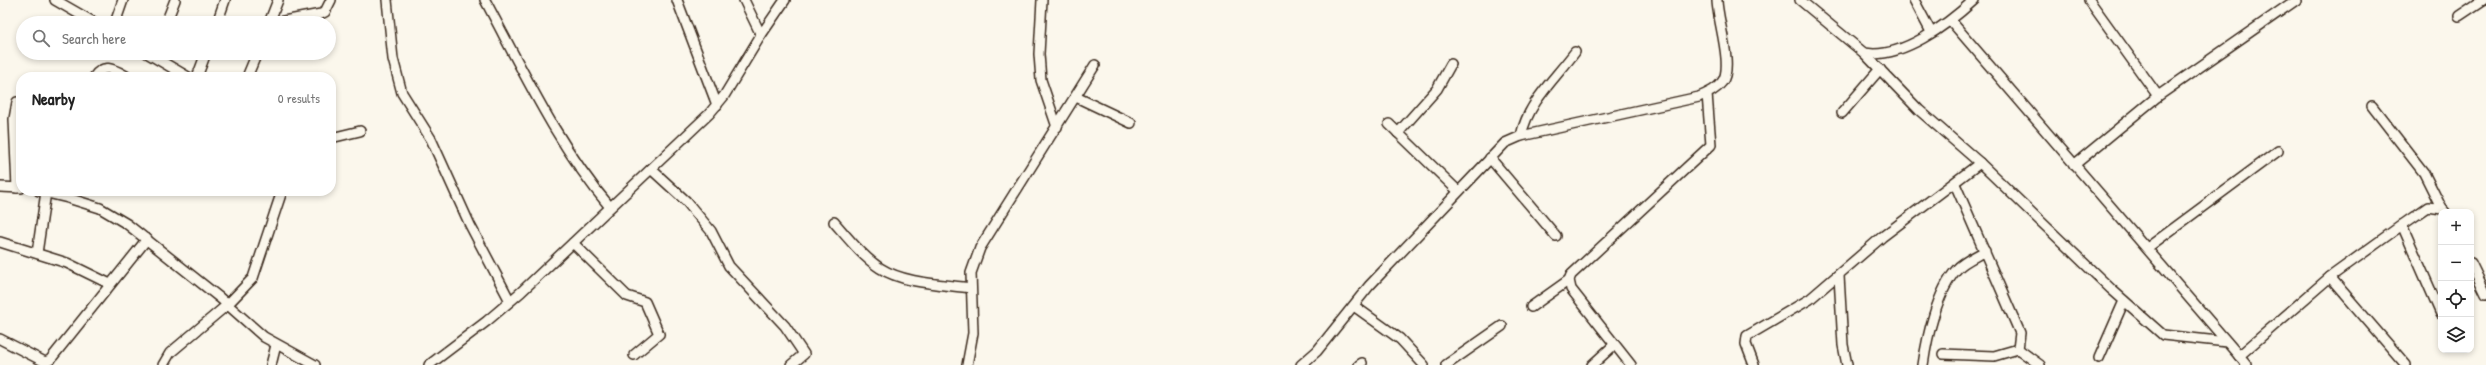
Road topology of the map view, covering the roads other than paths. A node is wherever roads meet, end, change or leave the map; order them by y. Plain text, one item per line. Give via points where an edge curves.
1 (55, 0) edge
2 (123, 0) edge
3 (174, 0) edge
4 (225, 0) edge
5 (278, 0) edge
6 (330, 0) edge
7 (387, 0) edge
8 (485, 0) edge
9 (677, 0) edge
10 (744, 0) edge
11 (785, 0) edge
12 (1042, 0) edge
13 (1717, 0) edge
14 (1800, 0) edge
15 (1914, 0) edge
16 (1974, 0) edge
17 (2089, 0) edge
18 (2296, 0) edge
19 (2483, 0) edge
20 (83, 16) edge
21 (117, 16) edge
22 (168, 16) edge
23 (219, 16) edge
24 (272, 16) edge
25 (310, 16) edge
26 (2459, 16) dead end
27 (1951, 21) junction
28 (1931, 32) junction
29 (761, 35) junction
30 (1575, 52) dead end
31 (1864, 53) junction
32 (161, 60) edge
33 (204, 60) edge
34 (254, 60) edge
35 (1451, 64) dead end
36 (1095, 65) dead end
37 (1880, 69) junction
38 (99, 72) edge
39 (120, 72) edge
40 (180, 72) edge
41 (200, 72) edge
42 (249, 72) edge
43 (1707, 94) junction
44 (2158, 96) junction
45 (1076, 97) junction
46 (717, 105) junction
47 (2372, 106) dead end
48 (16, 108) edge
49 (1842, 113) dead end
50 (1131, 123) dead end
51 (1389, 124) dead end
52 (1057, 127) junction
53 (360, 131) dead end
54 (1398, 133) junction
55 (1521, 136) junction
56 (336, 137) edge
57 (16, 147) edge
58 (2278, 151) dead end
59 (1490, 158) junction
60 (1980, 164) junction
61 (2074, 165) junction
62 (651, 169) junction
63 (1955, 184) junction
64 (0, 187) edge
65 (16, 188) edge
66 (1458, 191) junction
67 (43, 196) edge
68 (57, 196) edge
69 (280, 196) edge
70 (610, 207) junction
71 (2439, 209) edge
72 (2443, 209) edge
73 (834, 222) dead end
74 (2402, 225) junction
75 (1556, 236) dead end
76 (147, 239) junction
77 (0, 242) edge
78 (573, 243) junction
79 (2147, 248) junction
80 (1985, 251) junction
81 (37, 253) junction
82 (2474, 269) edge
83 (1839, 276) junction
84 (2330, 277) junction
85 (1569, 280) junction
86 (110, 284) junction
87 (971, 288) junction
88 (2486, 294) edge
89 (510, 301) junction
90 (2124, 301) junction
91 (227, 305) junction
92 (1354, 306) junction
93 (1531, 307) dead end
94 (2438, 307) edge
95 (1502, 326) dead end
96 (0, 339) edge
97 (2227, 342) junction
98 (276, 345) junction
99 (1614, 345) junction
100 (2018, 349) junction
101 (1943, 354) dead end
102 (634, 355) dead end
103 (1994, 356) junction
104 (2239, 356) junction
105 (2099, 358) dead end
106 (163, 365) edge
107 (271, 365) edge
108 (315, 365) edge
109 (430, 365) edge
110 (791, 365) edge
111 (967, 365) edge
112 (1301, 365) edge
113 (1424, 365) edge
114 (1446, 365) edge
115 (1592, 365) edge
116 (1631, 365) edge
117 (1754, 365) edge
118 (1847, 365) edge
119 (1924, 365) edge
120 (1999, 365) edge
121 (2040, 365) edge
122 (2247, 365) edge
123 (2406, 365) edge

1 - 20 street
2 - 21 street
3 - 22 street
4 - 23 street
5 - 24 street
6 - 25 street via 325,12
7 - 89 street via 393,59 402,93 431,139 470,225
8 - 70 street via 561,140 592,186
9 - 46 street
10 - 29 street
11 - 29 street
12 - 52 street via 1039,54 1042,80
13 - 43 street via 1727,69 1723,81
14 - 31 street
15 - 28 street
16 - 27 street
17 - 44 street
18 - 44 street
19 - 26 street
27 - 28 street
27 - 61 street
28 - 31 street via 1887,54
29 - 46 street
30 - 55 street via 1534,102 1524,121
31 - 37 street
32 - 40 street
33 - 41 street
34 - 42 street
35 - 54 street via 1437,89
36 - 45 street
37 - 49 street
37 - 60 street via 1919,110
38 - 39 street via 102,69 113,68
43 - 55 street
43 - 85 street via 1712,145 1571,275
44 - 61 street
45 - 50 street
45 - 52 street
46 - 62 street
47 - 72 street via 2424,173
48 - 57 street
51 - 54 street
52 - 87 street via 980,248 973,266
53 - 56 street
54 - 66 street
55 - 59 street via 1505,143
58 - 79 street
59 - 66 street
59 - 75 street
60 - 63 street
60 - 90 street
61 - 79 street
62 - 70 street
62 - 110 street via 711,230 729,266 786,326 803,351 802,357
63 - 80 street
63 - 83 street via 1882,237
64 - 65 street
66 - 92 street via 1374,280
67 - 81 street
68 - 76 street via 100,208
69 - 91 street via 253,278
70 - 78 street
71 - 74 street via 2428,207
73 - 87 street via 867,257 886,271 917,281
74 - 84 street
74 - 94 street
76 - 86 street
76 - 91 street
77 - 81 street
78 - 89 street
78 - 102 street via 627,296 645,302 659,334
79 - 97 street
80 - 100 street via 2020,333
80 - 119 street via 1963,263 1951,277 1942,295 1926,343
81 - 86 street via 67,263
82 - 88 street
83 - 117 street via 1810,299 1747,336 1746,344
83 - 118 street via 1843,345
84 - 104 street
84 - 123 street
85 - 93 street
85 - 99 street via 1571,289
86 - 96 street via 50,360 45,362
87 - 111 street via 973,333
89 - 109 street
90 - 97 street via 2163,335
90 - 105 street
91 - 98 street
91 - 106 street via 174,349
92 - 112 street via 1317,351
92 - 113 street via 1400,339
95 - 114 street
97 - 104 street
98 - 107 street
98 - 108 street
99 - 115 street
99 - 116 street
100 - 103 street
100 - 121 street
101 - 103 street
103 - 120 street
104 - 122 street

